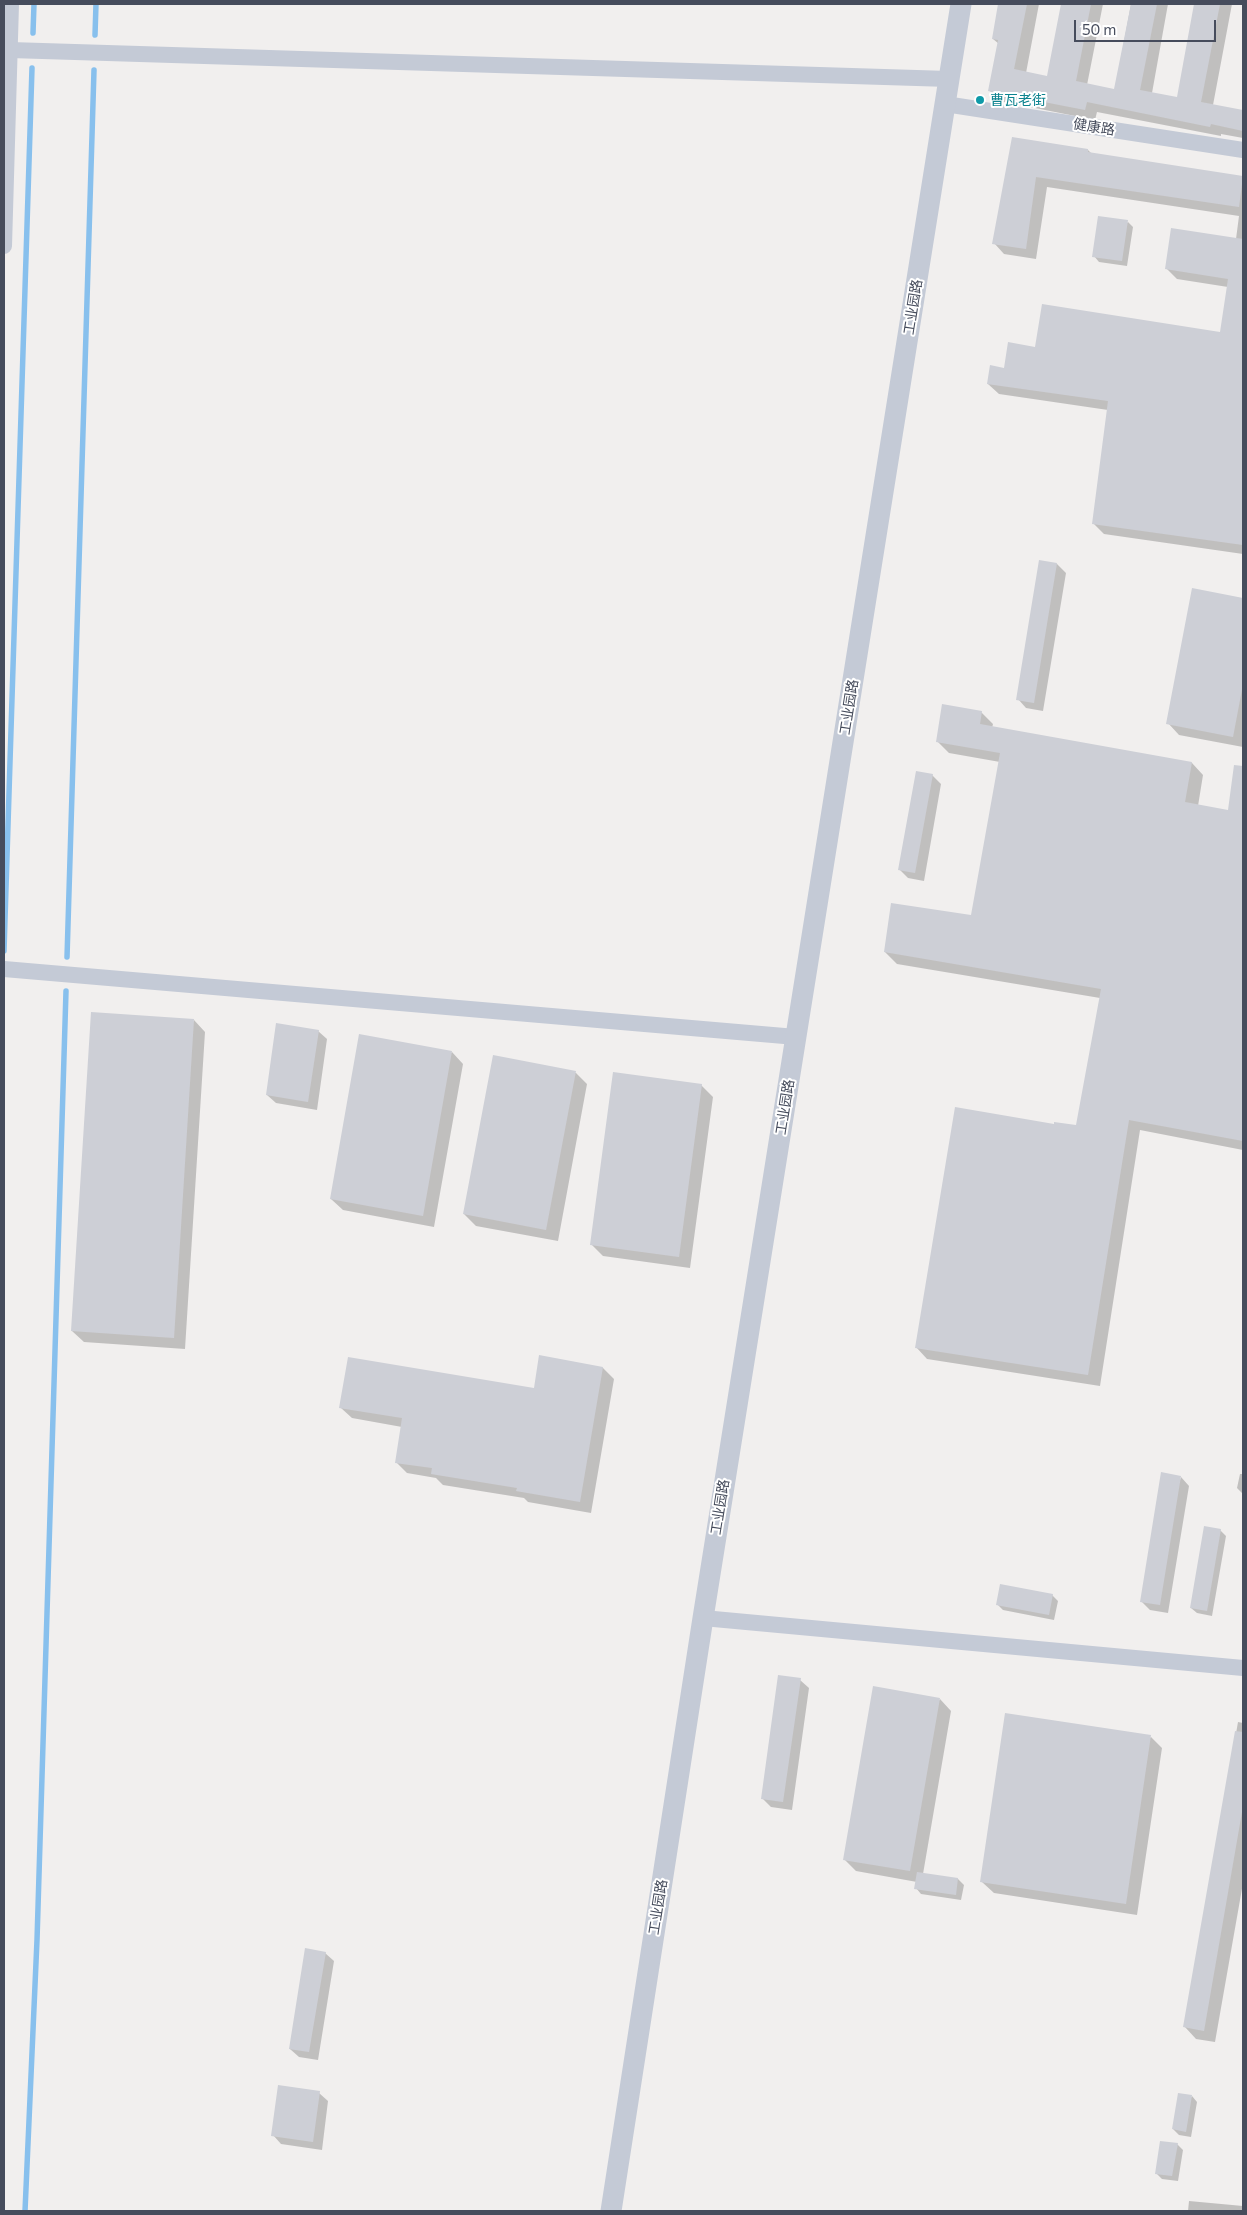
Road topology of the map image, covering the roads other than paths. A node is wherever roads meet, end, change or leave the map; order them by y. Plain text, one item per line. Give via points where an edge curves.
1 (11, 4) edge
2 (961, 4) edge
3 (10, 50) junction
4 (949, 79) junction
5 (945, 104) junction
6 (1243, 150) edge
7 (4, 246) edge
8 (4, 969) edge
9 (796, 1037) junction
10 (702, 1618) junction
11 (1243, 1668) edge
12 (611, 2211) edge

1 - 3 street
2 - 4 street, 工业园路
3 - 4 street
3 - 7 street
4 - 5 street, 工业园路
5 - 6 street, 健康路
5 - 9 street, 工业园路
8 - 9 street
9 - 10 street, 工业园路
10 - 11 street
10 - 12 street, 工业园路

